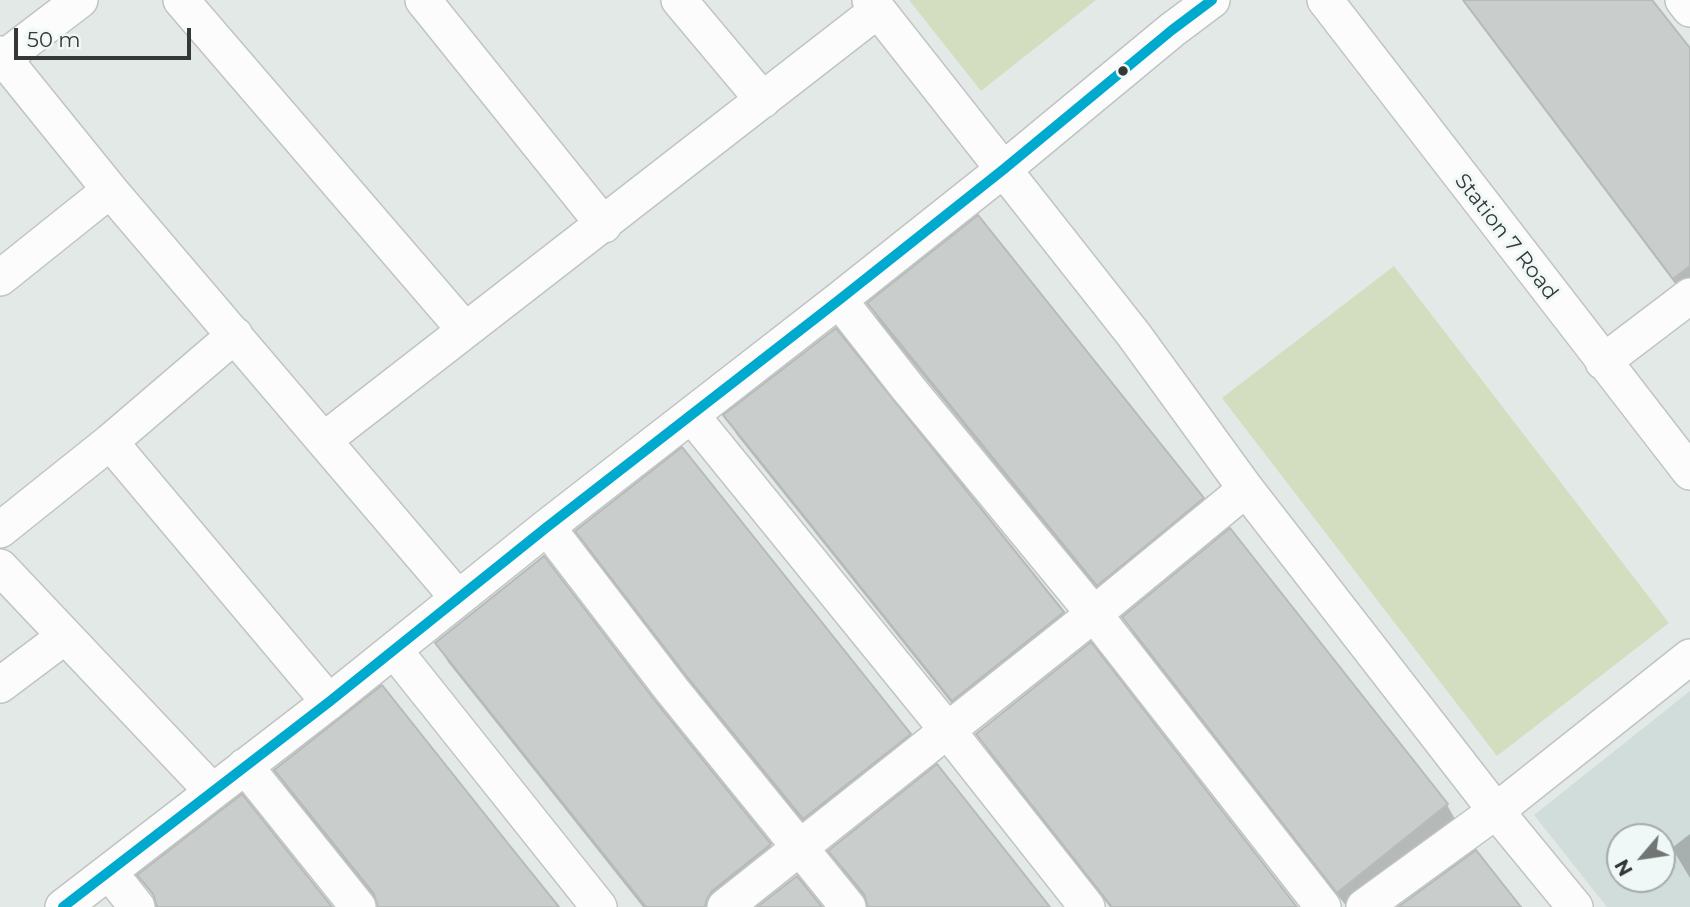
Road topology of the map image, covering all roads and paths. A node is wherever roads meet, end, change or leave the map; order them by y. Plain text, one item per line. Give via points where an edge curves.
1 (80, 0) edge
2 (181, 0) edge
3 (423, 0) edge
4 (678, 0) edge
5 (1212, 0) edge
6 (1325, 0) edge
7 (1683, 0) edge
8 (874, 5) edge
9 (1690, 9) edge
10 (1, 57) edge
11 (763, 100) junction
12 (1004, 169) junction
13 (110, 190) junction
14 (604, 225) junction
15 (0, 278) edge
16 (1690, 296) edge
17 (839, 300) junction
18 (465, 330) junction
19 (235, 335) junction
20 (1603, 362) junction
21 (692, 416) junction
22 (324, 440) junction
23 (110, 442) junction
24 (1690, 472) edge
25 (1246, 489) junction
26 (547, 527) junction
27 (0, 530) edge
28 (0, 567) edge
29 (458, 598) junction
30 (1094, 614) junction
31 (64, 637) junction
32 (394, 650) junction
33 (1690, 657) edge
34 (0, 685) edge
35 (329, 702) junction
36 (948, 730) junction
37 (245, 766) junction
38 (212, 791) junction
39 (1496, 811) junction
40 (801, 848) junction
41 (109, 872) junction
42 (63, 907) edge
43 (137, 907) edge
44 (358, 907) edge
45 (599, 907) edge
46 (725, 907) edge
47 (848, 907) edge
48 (1087, 907) edge
49 (1323, 907) edge
50 (1364, 907) edge
51 (1575, 907) edge

1 - 10 street
2 - 18 street
3 - 14 street
4 - 11 street
5 - 12 street
6 - 20 street, Station 7 Road
7 - 9 street
8 - 11 street
8 - 12 street
10 - 13 street
11 - 14 street
12 - 17 street
12 - 25 street via 1134,335
13 - 15 street
13 - 19 street
14 - 18 street
16 - 20 street
17 - 21 street
17 - 30 street
18 - 22 street
19 - 22 street
19 - 23 street
20 - 24 street, Station 7 Road
21 - 26 street
21 - 36 street
22 - 29 street
23 - 27 street
23 - 35 street
25 - 30 street
25 - 39 street
26 - 29 street
26 - 40 street
28 - 31 street
29 - 32 street
30 - 36 street
30 - 49 street
31 - 34 street
31 - 38 street
32 - 35 street
32 - 45 street
33 - 39 street
35 - 37 street
36 - 40 street
36 - 48 street
37 - 38 street
37 - 44 street
38 - 41 street
39 - 50 street
39 - 51 street
40 - 46 street
40 - 47 street
41 - 42 street
41 - 43 street

